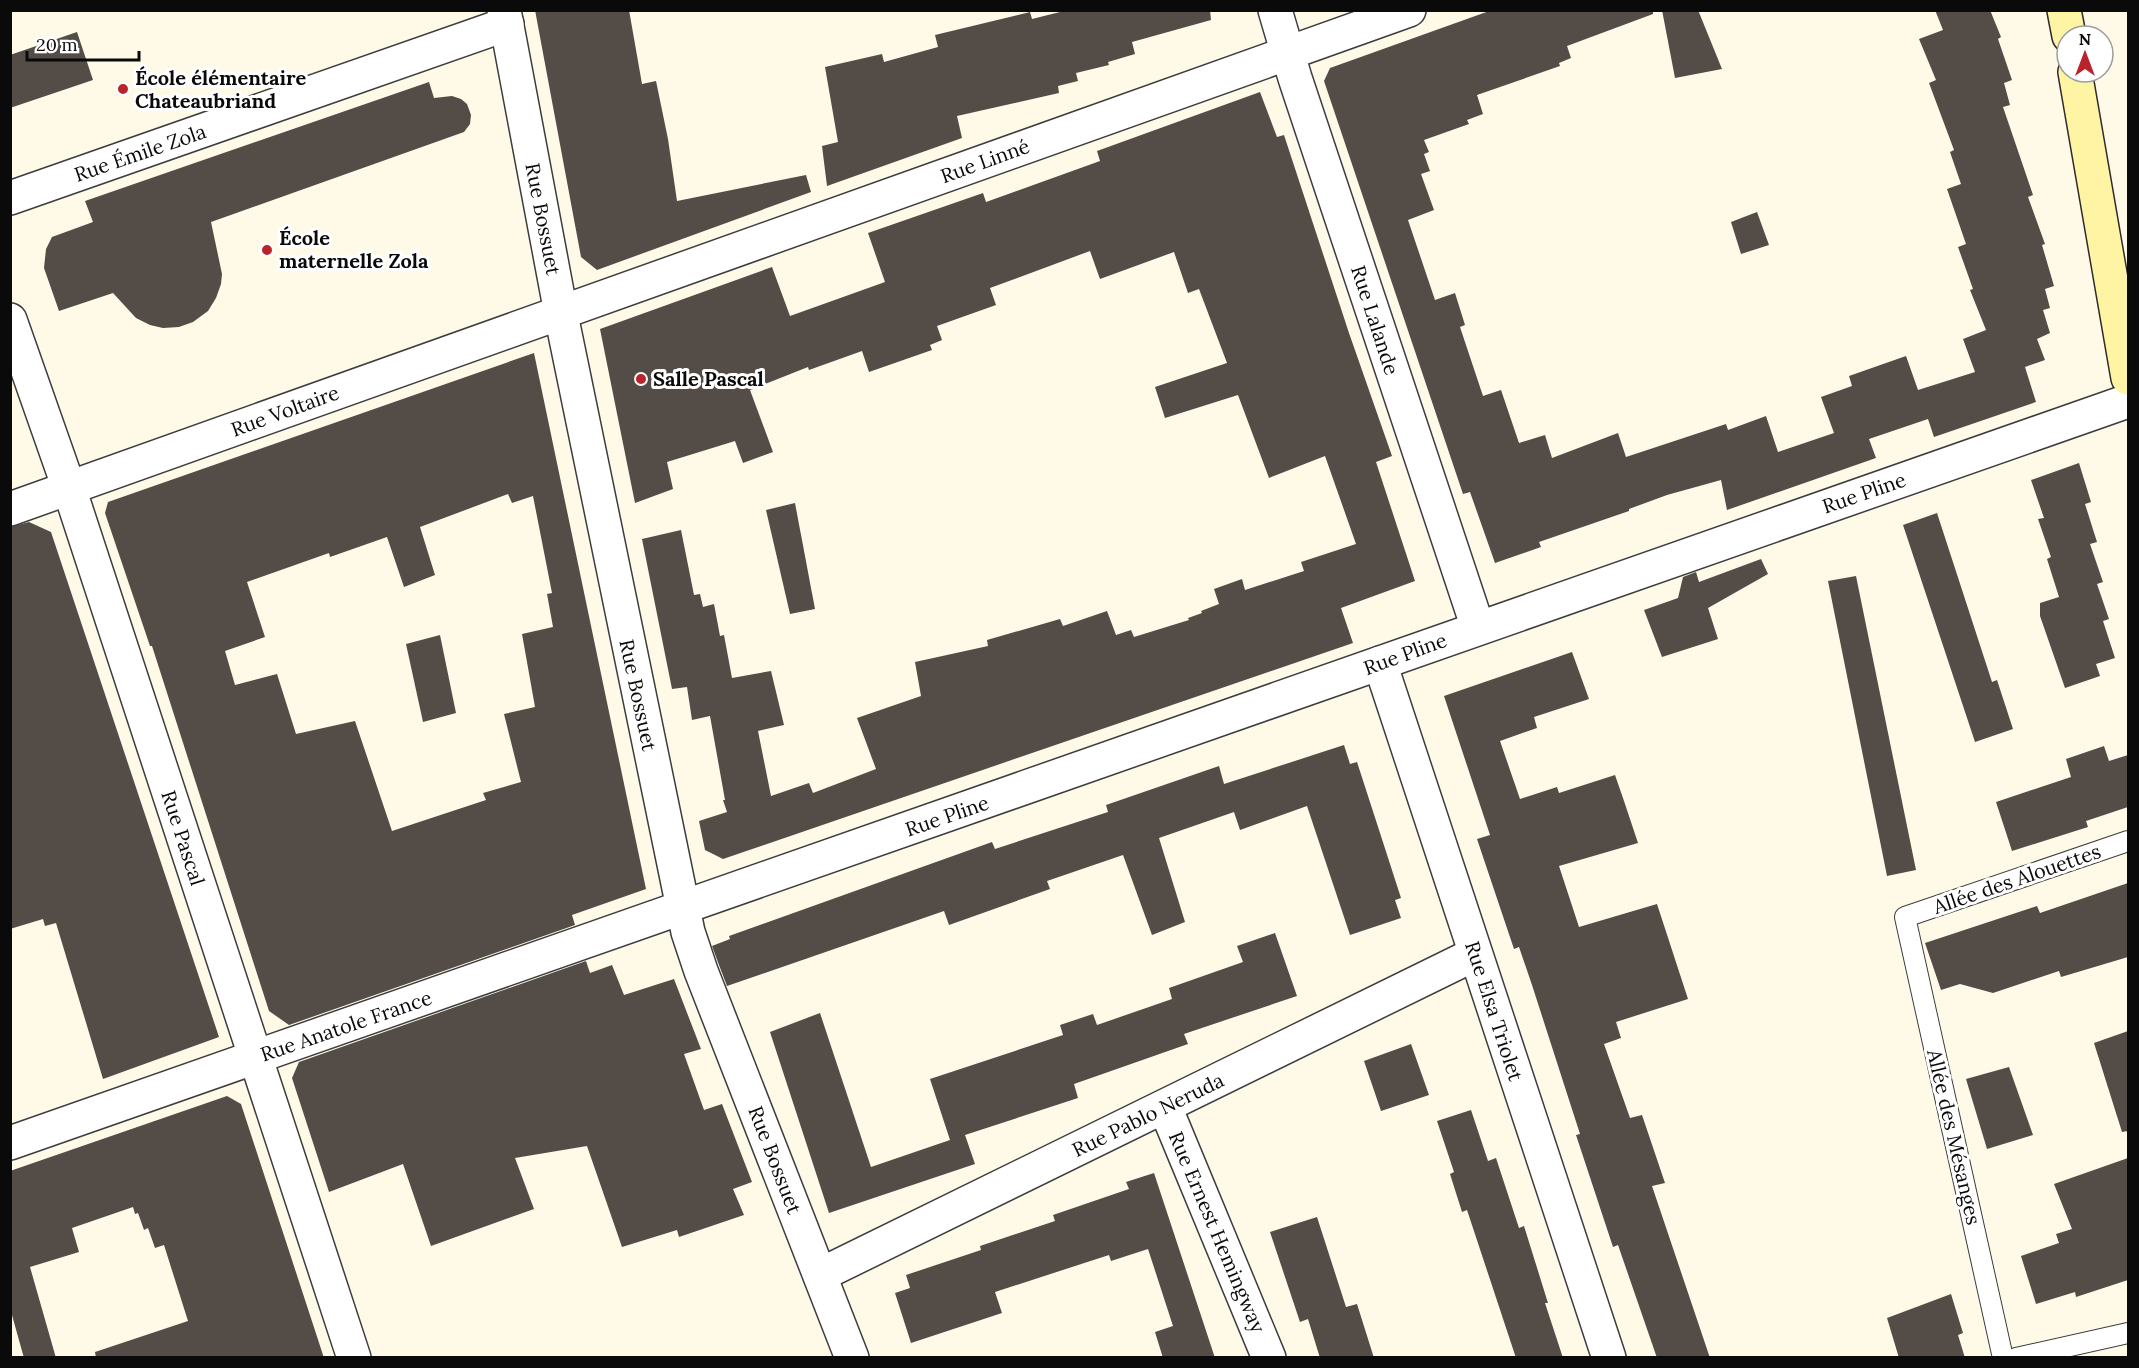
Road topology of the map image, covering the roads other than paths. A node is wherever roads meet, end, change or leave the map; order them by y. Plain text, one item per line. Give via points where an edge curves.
1 (1275, 10) edge
2 (1409, 10) edge
3 (506, 17) edge
4 (1287, 54) junction
5 (2077, 84) edge
6 (10, 198) edge
7 (560, 312) junction
8 (10, 320) edge
9 (2128, 378) edge
10 (2128, 401) edge
11 (69, 488) junction
12 (10, 509) edge
13 (1478, 628) junction
14 (1380, 663) junction
15 (2128, 840) edge
16 (682, 909) junction
17 (1905, 917) joint
18 (1475, 954) junction
19 (254, 1058) junction
20 (1165, 1107) junction
21 (10, 1143) edge
22 (820, 1275) junction
23 (2128, 1333) edge
24 (354, 1358) edge
25 (852, 1358) edge
26 (1269, 1358) edge
27 (1609, 1358) edge
28 (2003, 1358) edge
29 (2016, 1358) edge

1 - 4 street, Rue Lalande
2 - 4 street, Rue Linné
3 - 6 street, Rue Émile Zola
3 - 7 street, Rue Bossuet
4 - 7 street, Rue Linné
4 - 13 street, Rue Lalande
5 - 9 street
7 - 11 street, Rue Voltaire
7 - 16 street, Rue Bossuet
8 - 11 street, Rue Pascal
10 - 13 street, Rue Pline
11 - 12 street, Rue Voltaire
11 - 19 street, Rue Pascal
13 - 14 street, Rue Pline
14 - 16 street, Rue Pline
14 - 18 street, Rue Elsa Triolet
15 - 17 lane, Allée des Alouettes
16 - 19 street, Rue Anatole France
16 - 22 street, Rue Bossuet via 701,971
17 - 28 lane, Allée des Mésanges
18 - 20 street, Rue Pablo Neruda
18 - 27 street, Rue Elsa Triolet
19 - 21 street, Rue Anatole France
19 - 24 street, Rue Pascal
20 - 22 street, Rue Pablo Neruda
20 - 26 street, Rue Ernest Hemingway
22 - 25 street, Rue Bossuet
23 - 29 lane

